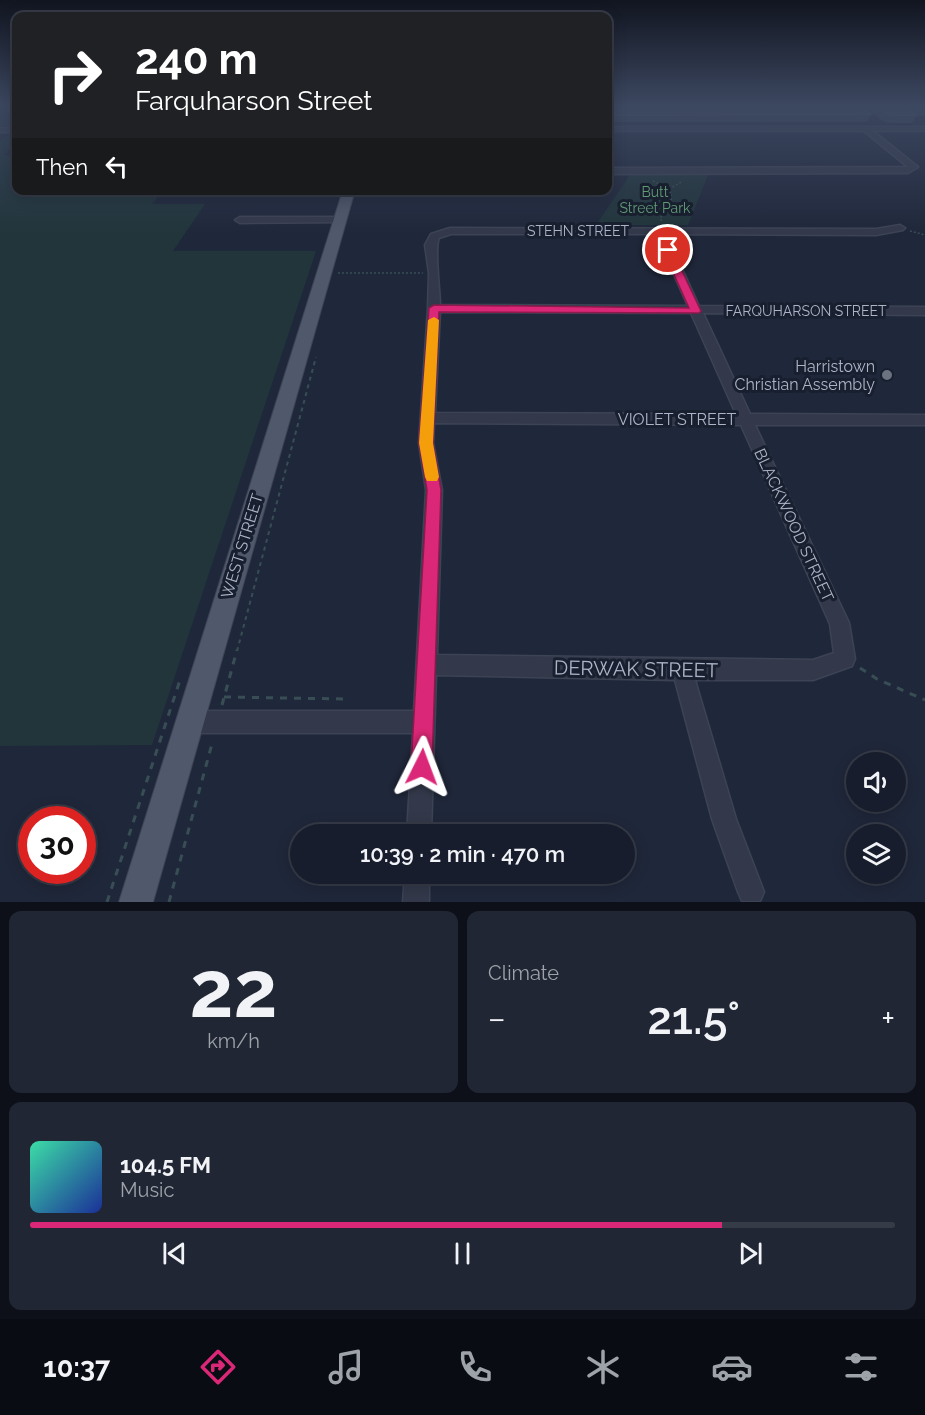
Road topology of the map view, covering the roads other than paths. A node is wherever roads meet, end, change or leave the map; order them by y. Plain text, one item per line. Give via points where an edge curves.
1 (890, 148) edge
2 (612, 171) edge
3 (348, 195) edge
4 (240, 220) dead end
5 (340, 220) junction
6 (900, 228) road end
7 (663, 231) junction
8 (434, 308) junction
9 (696, 311) junction
10 (925, 311) edge
11 (428, 418) junction
12 (745, 420) junction
13 (925, 420) edge
14 (845, 659) joint
15 (426, 665) junction
16 (682, 670) junction
17 (190, 722) junction
18 (423, 722) junction
19 (419, 824) edge
20 (417, 884) edge
21 (751, 892) dead end
22 (136, 902) edge
23 (416, 902) edge

1 - 2 street via 914,167
3 - 5 main road, WEST STREET
4 - 5 street
5 - 17 main road, WEST STREET via 335,270
6 - 7 street, STEHN STREET via 876,232
7 - 8 street, STEHN STREET via 450,231 435,236 430,245
7 - 9 street, BLACKWOOD STREET
8 - 9 street, FARQUHARSON STREET
8 - 11 street
9 - 10 street, FARQUHARSON STREET
9 - 12 street, BLACKWOOD STREET
11 - 12 street, VIOLET STREET
11 - 15 street via 426,443 434,490
12 - 13 street, VIOLET STREET
12 - 14 street, BLACKWOOD STREET via 839,622
14 - 16 street, DERWAK STREET via 813,670
15 - 16 street, DERWAK STREET
15 - 18 street
16 - 21 street via 724,819
17 - 18 street
17 - 22 main road, WEST STREET
18 - 19 street
20 - 23 street

